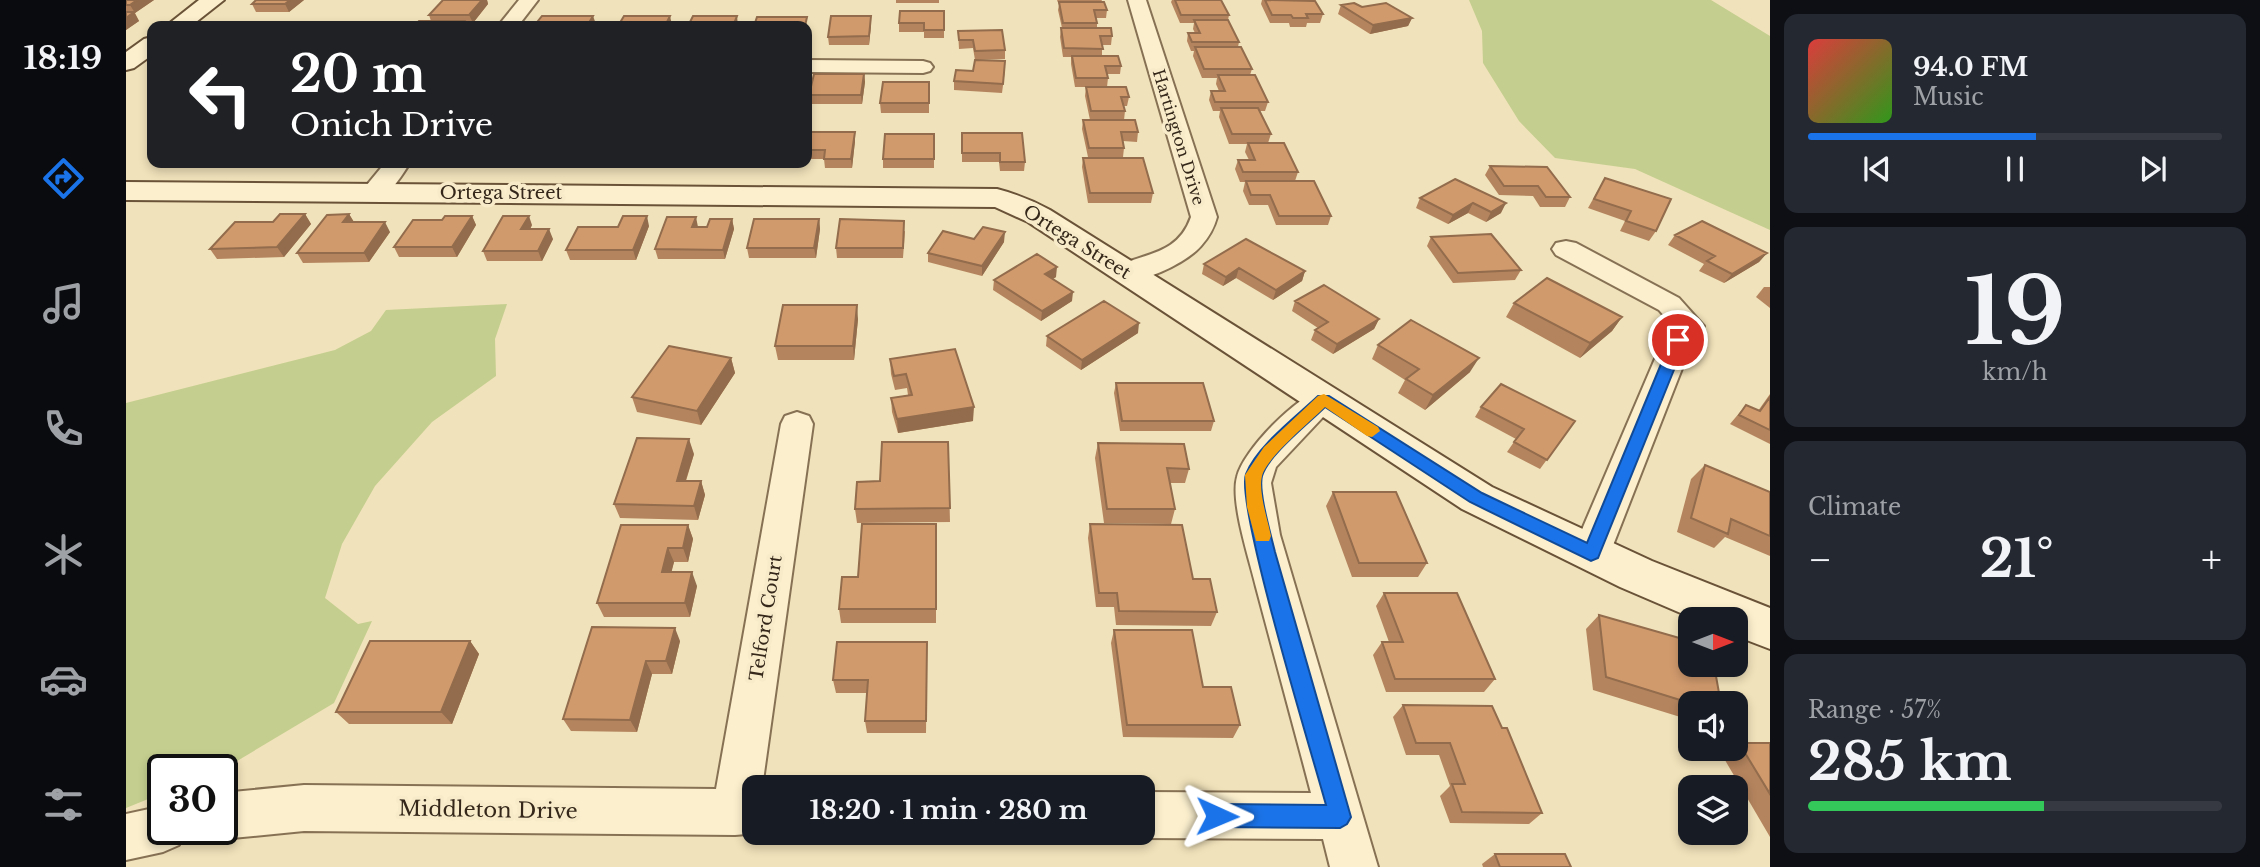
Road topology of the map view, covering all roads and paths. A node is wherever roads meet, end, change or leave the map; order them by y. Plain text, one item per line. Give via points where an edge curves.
1 (213, 0) edge
2 (529, 0) edge
3 (1137, 0) edge
4 (184, 21) edge
5 (512, 21) edge
6 (147, 48) edge
7 (126, 63) edge
8 (812, 66) edge
9 (923, 67) dead end
10 (394, 168) edge
11 (126, 191) edge
12 (374, 192) junction
13 (1566, 249) dead end
14 (1127, 274) junction
15 (1324, 399) junction
16 (797, 424) dead end
17 (1591, 553) junction
18 (1770, 629) edge
19 (750, 775) edge
20 (742, 812) edge
21 (238, 814) edge
22 (1155, 815) edge
23 (1340, 817) junction
24 (147, 832) edge
25 (126, 837) edge
26 (1354, 867) edge

1 - 4 street
2 - 5 street
3 - 14 street, Hartington Drive via 1204,217 1194,241 1164,260
6 - 7 street
8 - 9 street
10 - 12 street
11 - 12 street, Ortega Street
12 - 14 street, Ortega Street via 997,198 1039,216
13 - 17 street via 1669,304 1689,326 1678,340
14 - 15 street, Ortega Street
15 - 17 street, Ortega Street via 1476,498
15 - 23 street via 1270,451 1254,475 1266,552
16 - 19 street, Telford Court
17 - 18 street, Ortega Street
20 - 21 street, Middleton Drive via 304,808
22 - 23 street
23 - 26 street
24 - 25 street

